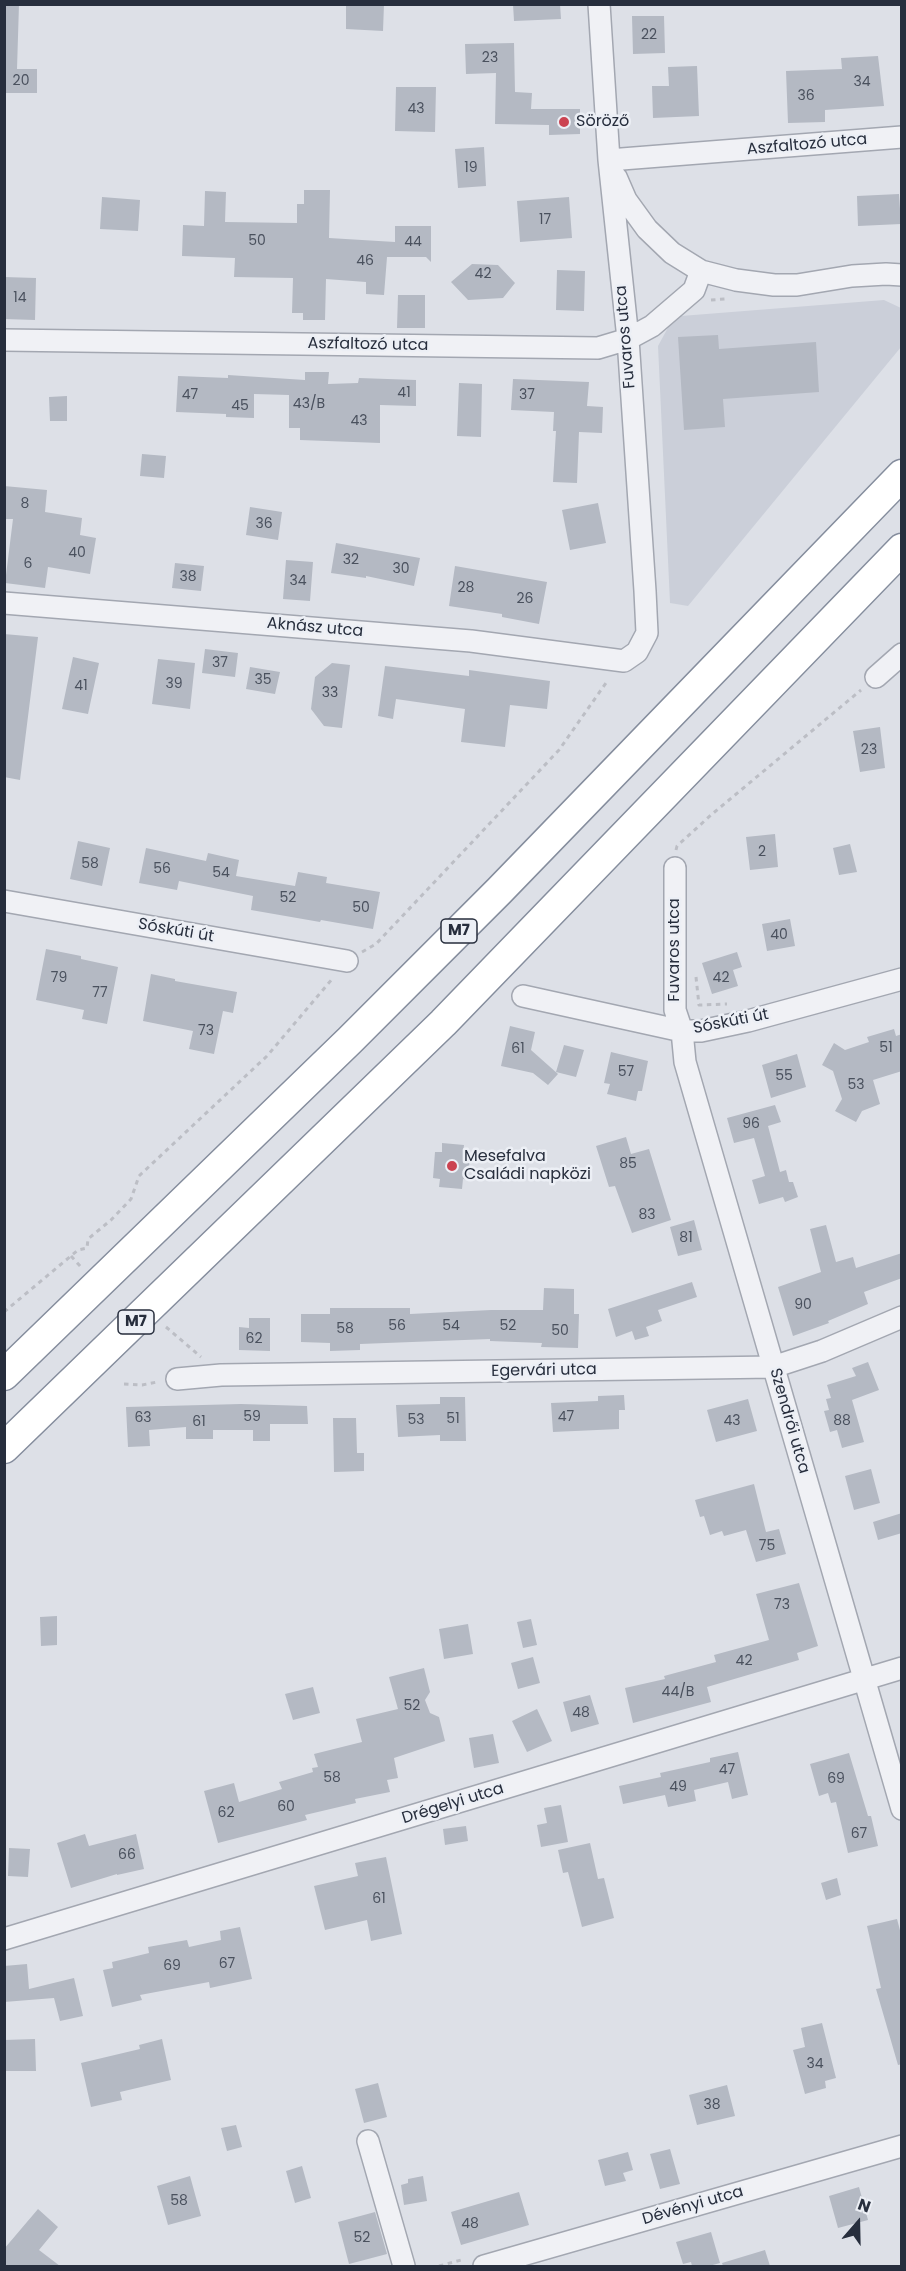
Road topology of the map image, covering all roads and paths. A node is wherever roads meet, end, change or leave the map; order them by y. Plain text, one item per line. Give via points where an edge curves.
1 (599, 4) edge
2 (902, 137) edge
3 (609, 160) junction
4 (700, 271) junction
5 (902, 275) edge
6 (728, 298) dead end
7 (710, 300) dead end
8 (628, 339) junction
9 (4, 340) edge
10 (902, 475) edge
11 (902, 549) edge
12 (4, 603) edge
13 (902, 654) edge
14 (622, 661) junction
15 (876, 677) joint
16 (675, 867) joint
17 (4, 902) edge
18 (347, 961) junction
19 (696, 970) dead end
20 (902, 979) edge
21 (523, 996) dead end
22 (733, 1003) dead end
23 (682, 1031) junction
24 (71, 1256) junction
25 (84, 1271) dead end
26 (4, 1312) edge
27 (902, 1317) edge
28 (166, 1327) dead end
29 (773, 1367) junction
30 (4, 1375) edge
31 (221, 1375) junction
32 (177, 1379) joint
33 (124, 1384) dead end
34 (4, 1448) edge
35 (902, 1668) edge
36 (863, 1679) junction
37 (902, 1809) edge
38 (4, 1939) edge
39 (369, 2141) dead end
40 (902, 2146) edge
41 (404, 2266) edge
42 (484, 2266) edge

1 - 3 street, Fuvaros utca
2 - 3 street, Aszfaltozó utca
3 - 4 street via 626,200 646,229
3 - 8 street, Fuvaros utca
4 - 5 street via 736,280 786,285 852,276
4 - 8 street, Aszfaltozó utca via 694,290 652,326
6 - 7 path
8 - 9 street, Aszfaltozó utca via 598,348
8 - 14 street, Fuvaros utca via 647,633 637,652
10 - 30 highway, M7 via 416,974
11 - 34 highway, M7 via 443,1023
12 - 14 street, Aknász utca via 471,641
13 - 15 street
14 - 18 path via 559,750 376,944
15 - 16 path via 677,846
16 - 23 street, Fuvaros utca via 675,1010
17 - 18 street, Sóskúti út
18 - 24 path via 267,1056 139,1176 131,1199 88,1239 87,1248
19 - 22 path via 699,1005
20 - 23 street, Sóskúti út via 748,1021
21 - 23 street, Sóskúti út
23 - 29 street, Szendrői utca via 686,1062
24 - 25 path
24 - 26 path
27 - 29 street, Egervári utca
28 - 31 path
29 - 31 street, Egervári utca
29 - 36 street, Szendrői utca
31 - 32 street, Egervári utca
32 - 33 path
35 - 36 street, Drégelyi utca
36 - 37 street, Szendrői utca
36 - 38 street, Drégelyi utca
39 - 41 street
40 - 42 street, Dévényi utca

